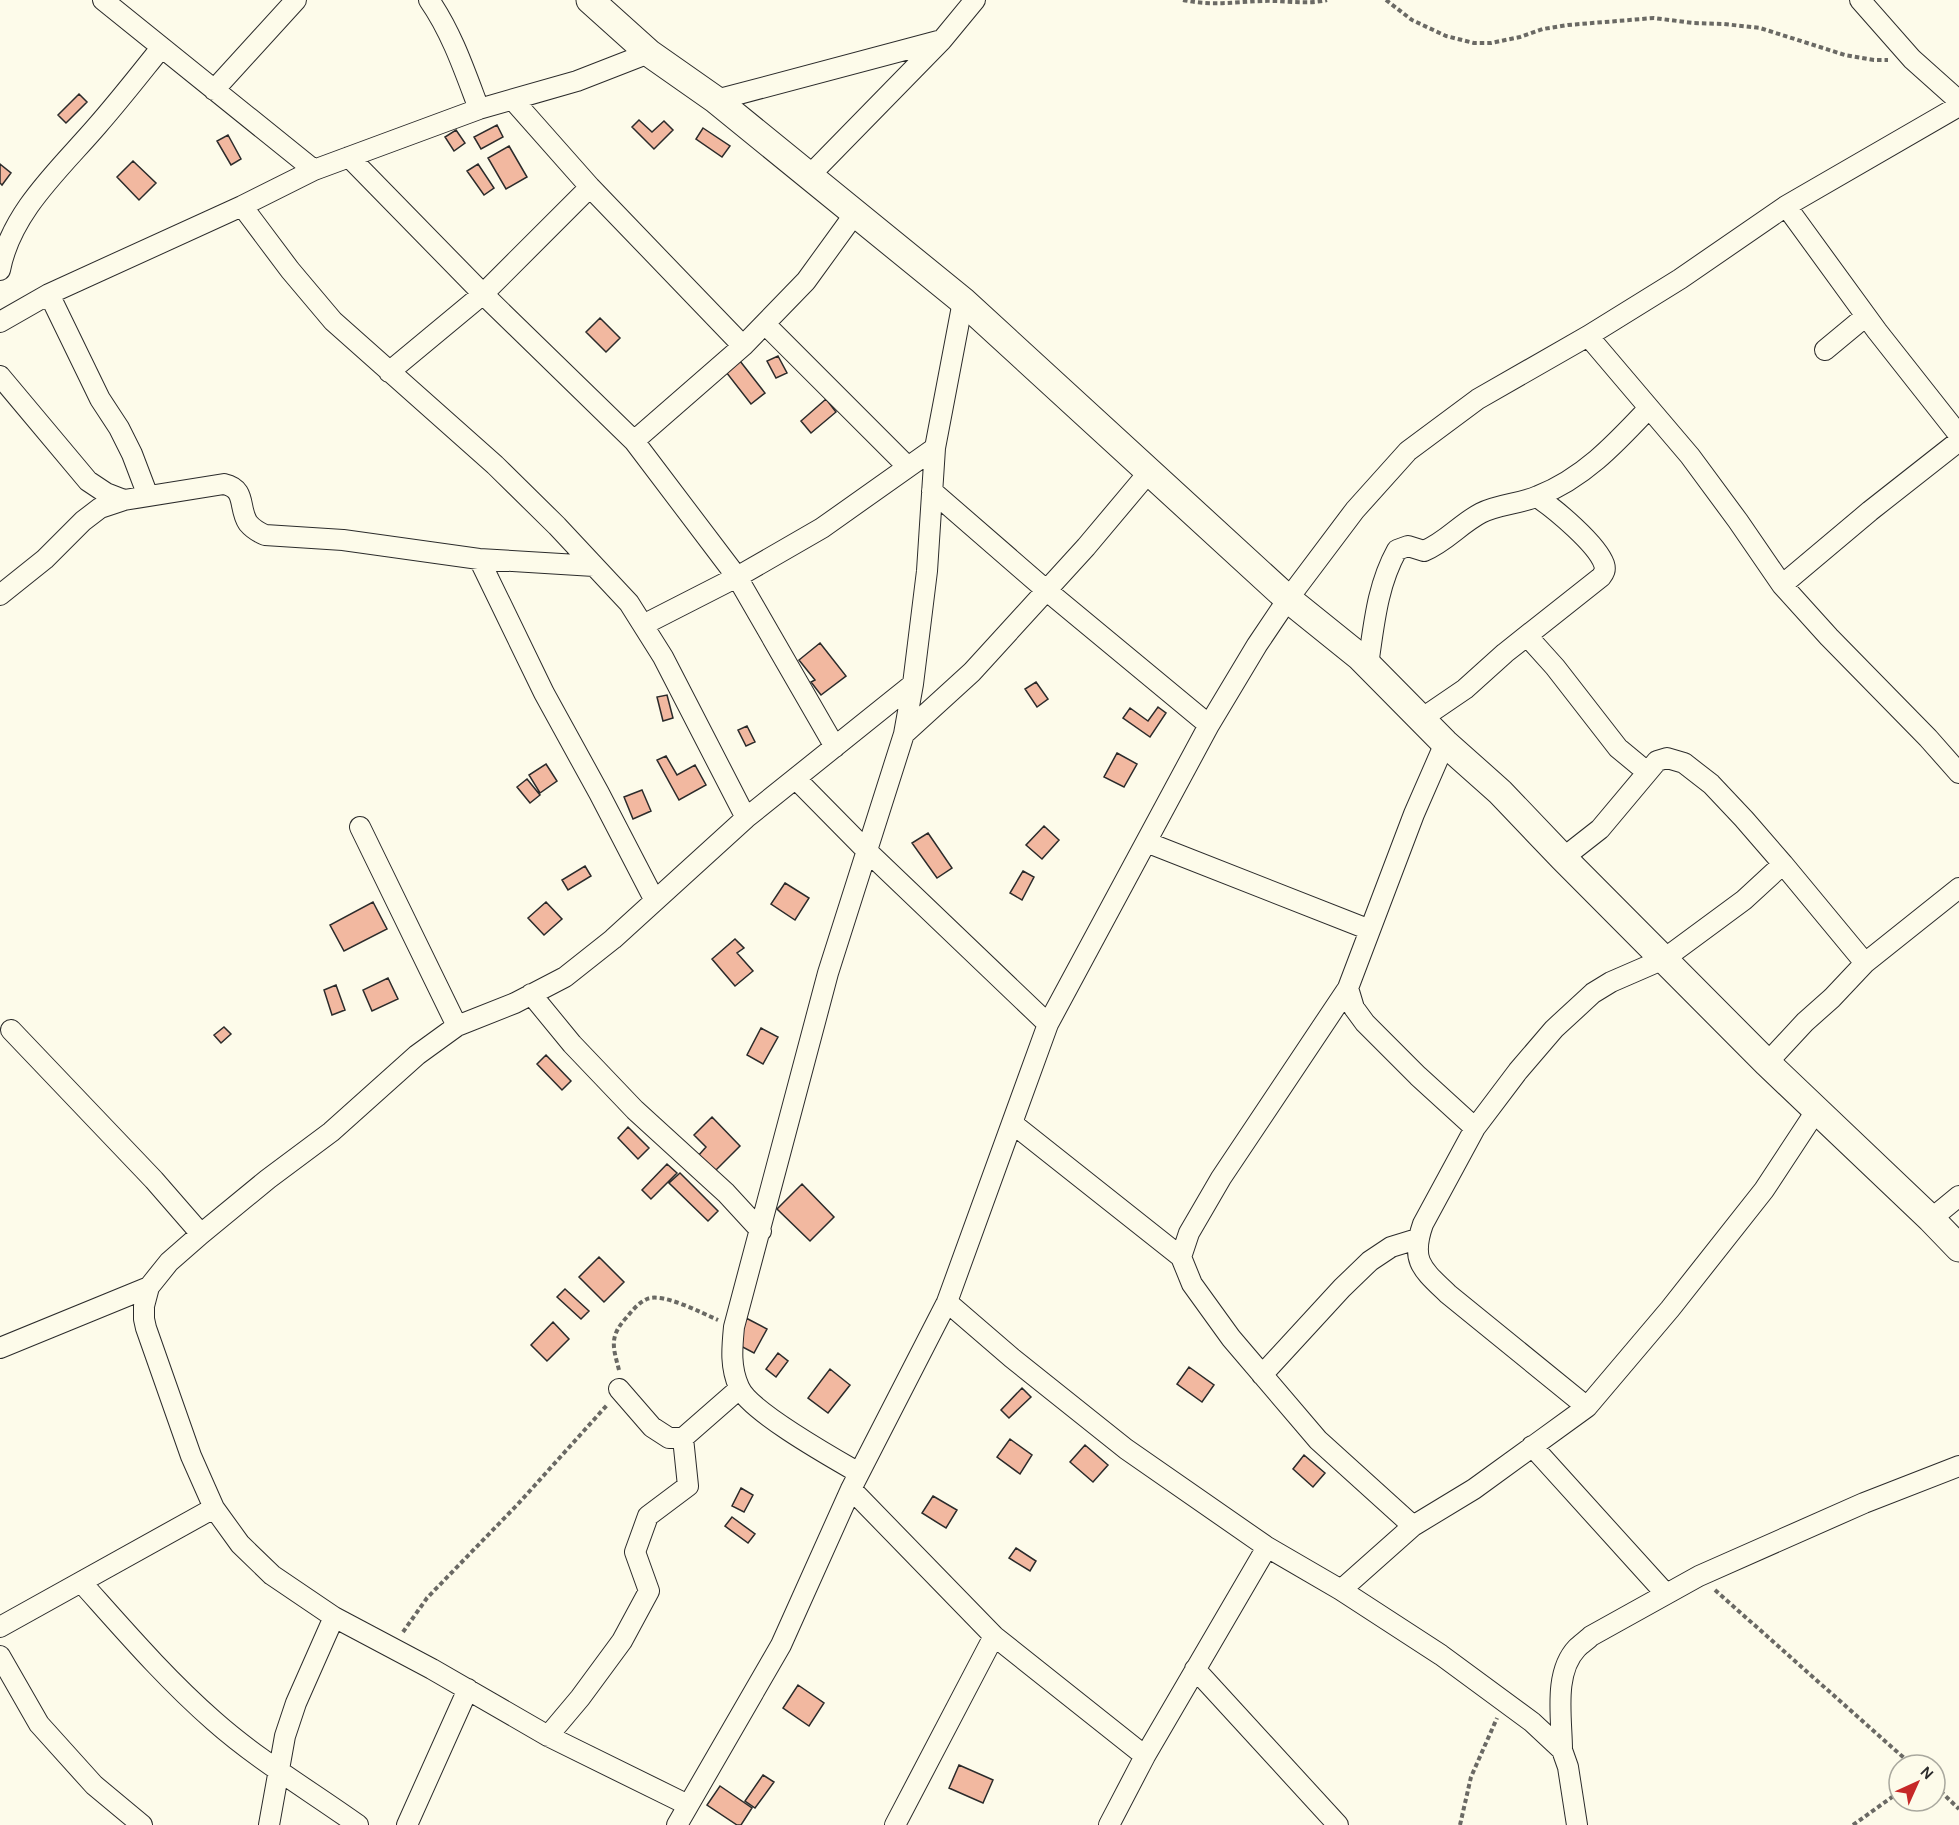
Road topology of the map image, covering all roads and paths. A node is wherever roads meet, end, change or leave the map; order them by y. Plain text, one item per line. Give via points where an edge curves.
1 (103, 0) edge
2 (296, 0) edge
3 (429, 0) edge
4 (590, 0) edge
5 (975, 0) edge
6 (1183, 0) edge
7 (1327, 0) edge
8 (1386, 0) edge
9 (1860, 0) edge
10 (942, 40) junction
11 (161, 48) junction
12 (649, 53) junction
13 (1912, 59) junction
14 (214, 90) junction
15 (513, 100) junction
16 (716, 100) junction
17 (1959, 101) edge
18 (1959, 106) edge
19 (479, 110) junction
20 (349, 158) junction
21 (314, 170) junction
22 (810, 176) junction
23 (590, 187) junction
24 (242, 206) junction
25 (1786, 206) junction
26 (856, 212) junction
27 (2, 247) edge
28 (0, 270) edge
29 (49, 294) junction
30 (483, 294) junction
31 (963, 301) junction
32 (1866, 316) junction
33 (0, 322) edge
34 (765, 324) junction
35 (1588, 336) junction
36 (743, 346) junction
37 (1825, 350) dead end
38 (389, 372) junction
39 (0, 376) edge
40 (1649, 408) junction
41 (1959, 435) edge
42 (634, 441) junction
43 (1959, 441) edge
44 (935, 448) junction
45 (908, 467) junction
46 (1149, 472) junction
47 (932, 491) junction
48 (148, 496) junction
49 (1537, 497) junction
50 (124, 500) junction
51 (478, 559) junction
52 (594, 566) junction
53 (737, 578) junction
54 (1782, 585) junction
55 (1046, 590) junction
56 (0, 595) edge
57 (1288, 598) junction
58 (643, 625) junction
59 (1528, 637) junction
60 (1368, 665) junction
61 (913, 684) junction
62 (1421, 719) junction
63 (1209, 724) junction
64 (904, 734) junction
65 (1445, 743) junction
66 (836, 747) junction
67 (1647, 772) junction
68 (1959, 773) edge
69 (795, 779) junction
70 (746, 818) junction
71 (360, 827) dead end
72 (1146, 842) junction
73 (867, 851) junction
74 (1563, 858) junction
75 (1783, 864) junction
76 (1959, 888) edge
77 (655, 902) junction
78 (1370, 930) junction
79 (1665, 959) junction
80 (1865, 963) junction
81 (1348, 988) junction
82 (531, 994) junction
83 (1048, 1024) junction
84 (458, 1026) junction
85 (11, 1030) dead end
86 (1767, 1063) junction
87 (1816, 1111) junction
88 (1012, 1123) junction
89 (1475, 1128) junction
90 (1959, 1196) edge
91 (1931, 1219) junction
92 (761, 1231) junction
93 (201, 1234) junction
94 (1418, 1239) junction
95 (1959, 1248) edge
96 (1181, 1257) junction
97 (149, 1287) junction
98 (947, 1302) junction
99 (734, 1327) junction
100 (0, 1348) edge
101 (1262, 1375) junction
102 (619, 1389) junction
103 (739, 1389) junction
104 (1587, 1407) junction
105 (683, 1438) junction
106 (1532, 1446) junction
107 (1959, 1466) edge
108 (855, 1481) junction
109 (214, 1508) junction
110 (1413, 1526) junction
111 (1267, 1547) junction
112 (1699, 1576) junction
113 (81, 1582) junction
114 (1341, 1590) junction
115 (1666, 1594) junction
116 (334, 1617) junction
117 (0, 1627) edge
118 (994, 1636) junction
119 (394, 1648) junction
120 (0, 1656) edge
121 (1195, 1669) junction
122 (468, 1689) junction
123 (1504, 1702) junction
124 (548, 1736) junction
125 (1562, 1750) junction
126 (1898, 1753) edge
127 (1145, 1756) junction
128 (278, 1772) junction
129 (1947, 1798) edge
130 (1887, 1801) edge
131 (688, 1805) junction
132 (1959, 1809) edge
133 (142, 1825) edge
134 (269, 1825) edge
135 (358, 1825) edge
136 (408, 1825) edge
137 (677, 1825) edge
138 (895, 1825) edge
139 (1110, 1825) edge
140 (1338, 1825) edge
141 (1460, 1825) edge
142 (1577, 1825) edge
143 (1853, 1825) edge

1 - 11 street
2 - 14 street
3 - 19 street via 455,47
4 - 12 street
5 - 10 street
6 - 7 path via 1218,5
8 - 13 path via 1412,20 1446,36 1474,43 1520,38 1568,25 1654,18 1760,28 1845,55 1874,60
9 - 13 street
10 - 16 street
10 - 22 street
11 - 14 street
11 - 27 street via 34,199
12 - 15 street via 578,81
12 - 16 street
13 - 17 street
14 - 21 street
15 - 19 street
15 - 23 street
16 - 22 street
18 - 25 street
19 - 20 street
20 - 21 street
20 - 30 street
21 - 24 street
22 - 26 street
23 - 30 street
23 - 36 street
24 - 29 street
24 - 38 street via 333,321
25 - 32 street
25 - 35 street
26 - 31 street
26 - 34 street via 806,281
27 - 28 street
29 - 33 street
29 - 48 street via 100,399 132,454
30 - 38 street
30 - 42 street
31 - 44 street
31 - 46 street
32 - 37 street
32 - 41 street
34 - 36 street
34 - 45 street
35 - 40 street
35 - 57 street via 1478,399 1408,451 1355,510
36 - 42 street
38 - 52 street via 495,465
39 - 50 street via 88,480
40 - 49 street via 1593,464
40 - 54 street via 1690,456
42 - 53 street
43 - 54 street
44 - 45 street
44 - 47 street
45 - 53 street via 822,528
46 - 55 street
46 - 57 street
47 - 55 street
47 - 61 street
48 - 50 street
48 - 51 street via 224,484 239,493 247,521 265,535 343,540
49 - 59 street via 1560,513 1585,539 1605,566 1605,572
49 - 60 street via 1482,513 1424,551 1408,546 1397,550 1376,602
50 - 56 street via 100,508
51 - 52 street
51 - 77 street
52 - 58 street via 629,603
53 - 58 street
53 - 66 street
54 - 68 street
55 - 63 street
55 - 64 street via 972,672
57 - 60 street
57 - 63 street
58 - 70 street via 674,676
59 - 62 street
59 - 67 street via 1618,748
60 - 62 street
61 - 64 street
61 - 66 street
62 - 65 street
63 - 72 street
64 - 73 street
65 - 74 street via 1500,792
65 - 78 street
66 - 69 street
67 - 74 street via 1600,830
67 - 75 street via 1657,761 1667,758 1684,763 1711,784
69 - 70 street
69 - 73 street
70 - 77 street
71 - 84 street
72 - 78 street
72 - 83 street
73 - 83 street
73 - 92 street via 828,973
74 - 79 street
75 - 79 street via 1744,900
75 - 80 street
76 - 80 street
77 - 82 street via 565,977
78 - 81 street
79 - 86 street
79 - 89 street via 1611,982 1581,1004 1532,1054
80 - 86 street
81 - 89 street via 1354,1008 1365,1023
81 - 96 street via 1221,1178 1189,1233
82 - 84 street
82 - 92 street via 635,1110 726,1193
83 - 88 street
84 - 93 street via 417,1055 331,1132
85 - 93 street
86 - 87 street
87 - 91 street
87 - 104 street via 1764,1190
88 - 96 street
88 - 98 street
89 - 94 street
90 - 91 street
91 - 95 street
92 - 99 street
93 - 97 street
94 - 101 street via 1391,1246 1370,1261
94 - 104 street via 1417,1257 1448,1294
96 - 101 street via 1192,1284
97 - 100 street
97 - 109 street via 144,1306 146,1328 191,1456
98 - 108 street
98 - 111 street via 1126,1449
99 - 102 path via 675,1303 649,1298 636,1306 617,1328 613,1345 620,1371
99 - 103 street via 731,1364
101 - 110 street via 1318,1440
102 - 105 street via 652,1427 669,1438
102 - 119 path via 518,1504 427,1598
103 - 105 street
103 - 108 street via 759,1409
104 - 106 street
105 - 124 street via 688,1486 648,1516 635,1552 649,1591 622,1641
106 - 110 street via 1474,1489
106 - 115 street
107 - 112 street
108 - 118 street
108 - 131 street via 781,1645
109 - 113 street
109 - 116 street via 240,1544 272,1575
110 - 114 street
111 - 114 street
111 - 121 street
112 - 115 street
112 - 126 path
113 - 117 street
113 - 128 street via 145,1654 213,1721
114 - 123 street via 1441,1655
115 - 125 street via 1575,1649 1562,1682
116 - 119 street
116 - 128 street via 296,1703
118 - 127 street
118 - 138 street
119 - 122 street
120 - 133 street via 39,1724 94,1785
121 - 127 street
121 - 140 street
122 - 124 street
122 - 136 street
123 - 125 street
123 - 141 path via 1471,1777
124 - 131 street
125 - 142 street
127 - 139 street
128 - 134 street
128 - 135 street
129 - 132 path
130 - 143 path
131 - 137 street

